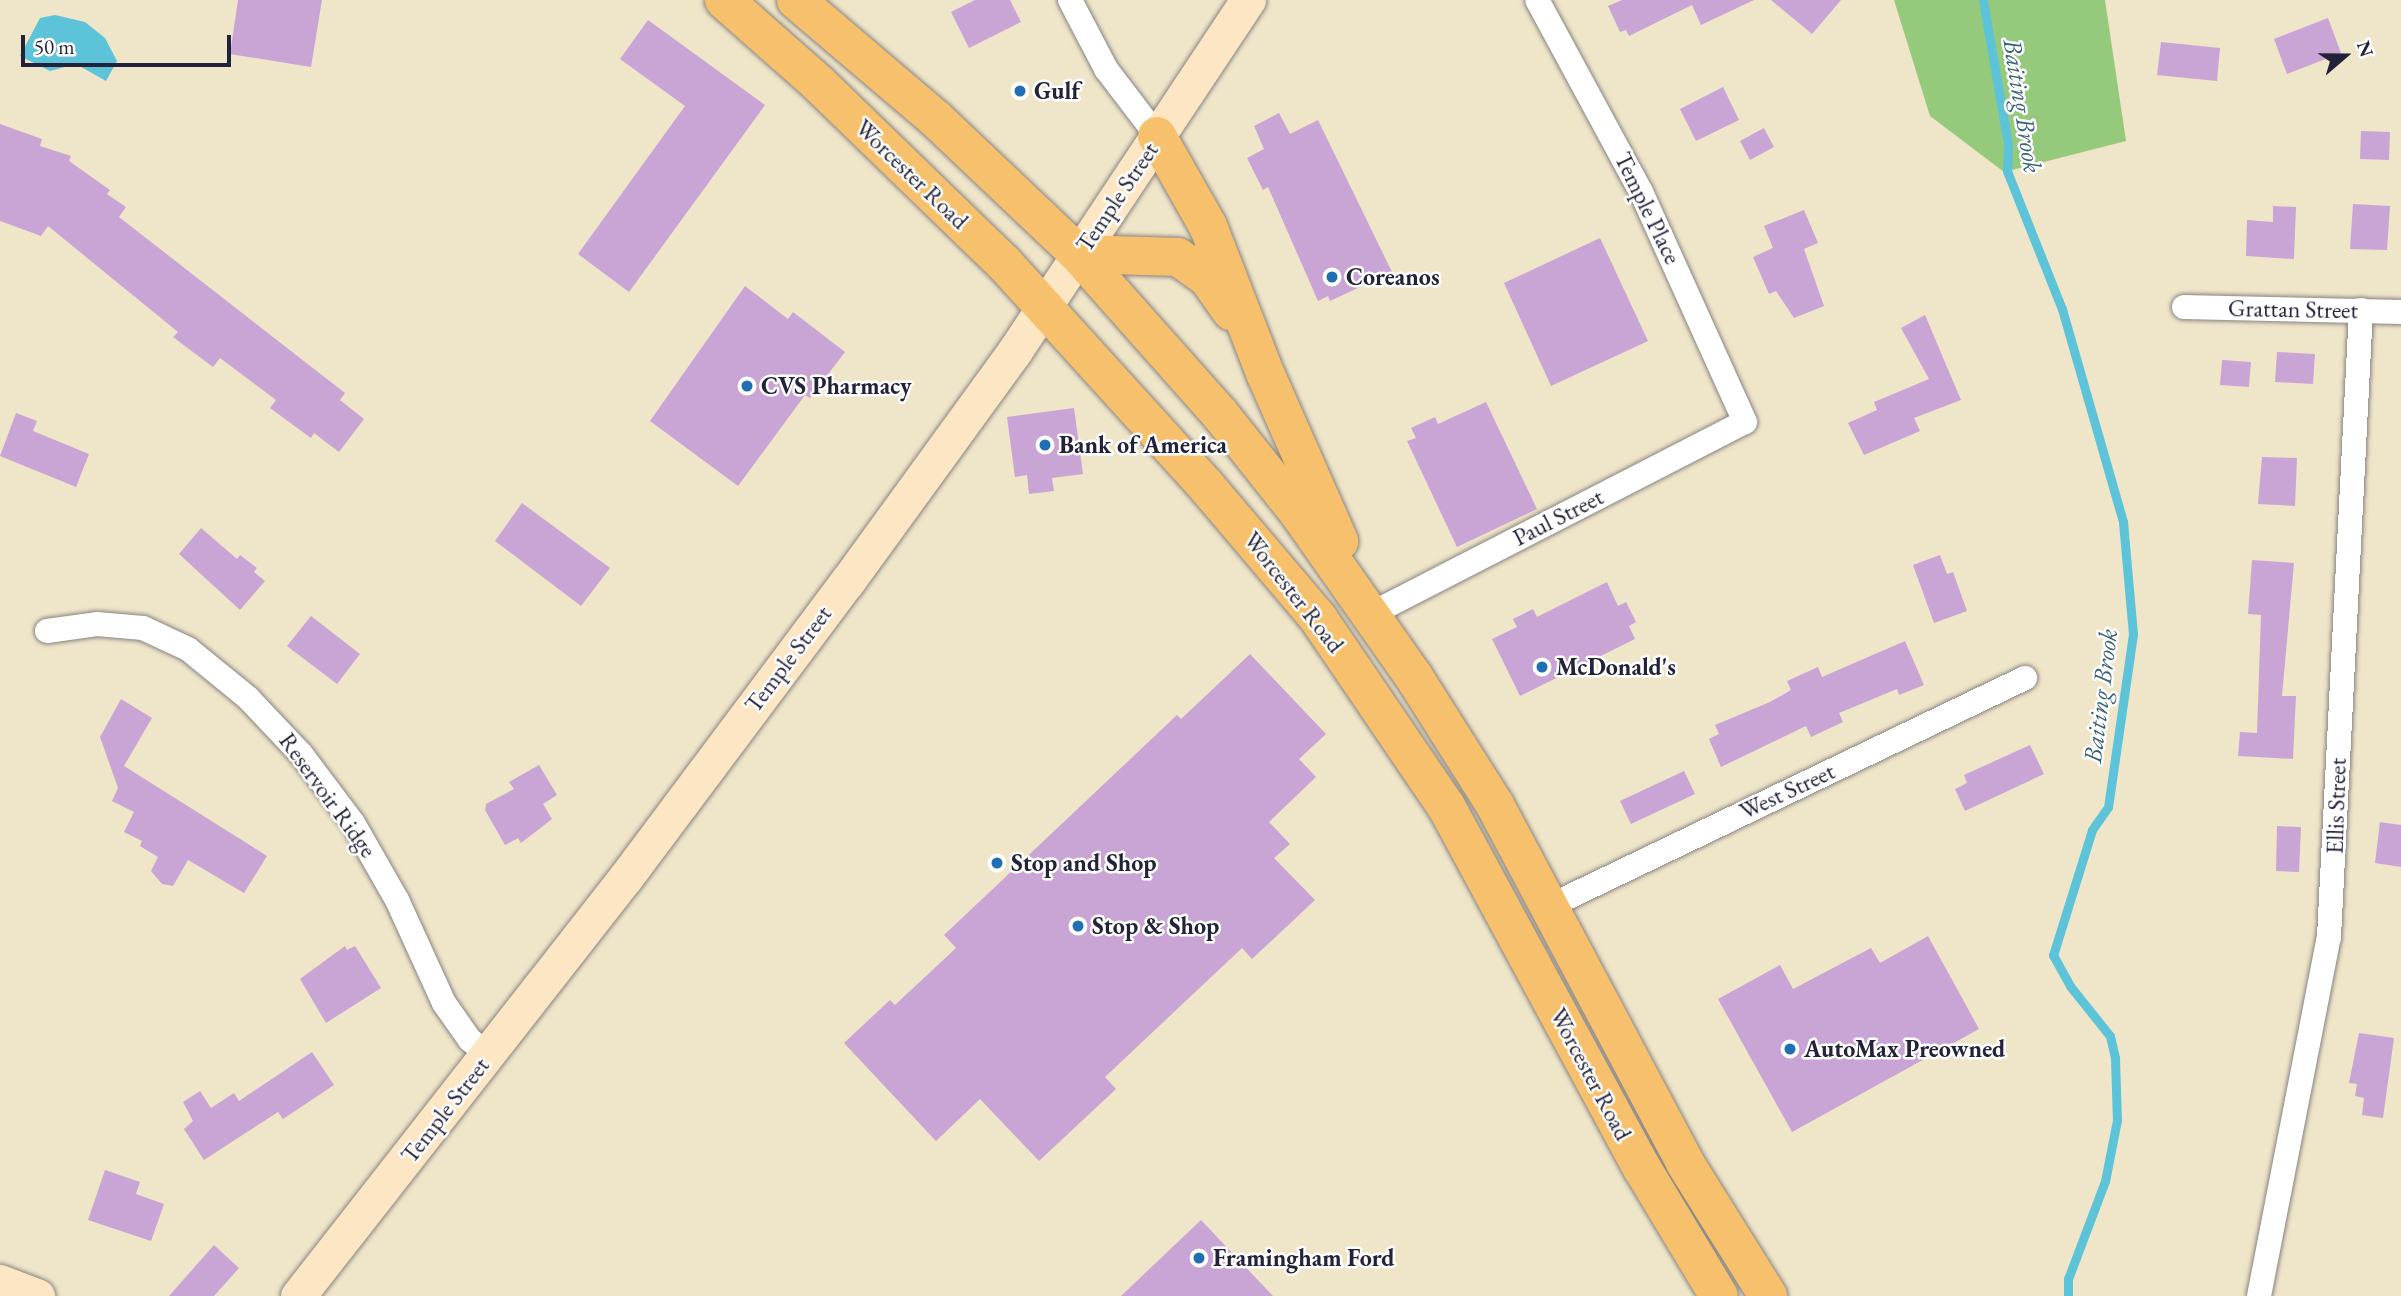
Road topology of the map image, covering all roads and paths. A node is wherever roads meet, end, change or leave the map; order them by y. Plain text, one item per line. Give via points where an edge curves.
1 (724, 0) edge
2 (796, 0) edge
3 (1070, 0) edge
4 (1248, 0) edge
5 (1537, 0) edge
6 (1157, 136) junction
7 (1079, 254) junction
8 (1044, 306) junction
9 (2184, 307) dead end
10 (2361, 310) junction
11 (2401, 312) edge
12 (1265, 373) junction
13 (1745, 422) joint
14 (1371, 614) junction
15 (47, 631) dead end
16 (2025, 678) dead end
17 (1550, 906) junction
18 (488, 1054) junction
19 (0, 1282) edge
20 (37, 1296) edge
21 (298, 1296) edge
22 (1719, 1296) edge
23 (1768, 1296) edge
24 (2259, 1296) edge

1 - 8 highway, Worcester Road via 868,130
2 - 7 highway, Worcester Road via 937,120
3 - 6 street via 1106,69
4 - 6 street, Temple Street
5 - 13 street, Temple Place via 1641,192
6 - 7 street, Temple Street
6 - 12 highway via 1208,226
7 - 8 street, Temple Street
7 - 12 highway via 1155,254 1192,265 1223,296
7 - 14 highway, Worcester Road via 1264,468
8 - 18 street, Temple Street via 846,582
8 - 22 highway, Worcester Road via 1286,578 1394,727 1469,846 1642,1168
9 - 10 street, Grattan Street
10 - 11 street, Grattan Street
10 - 24 street, Ellis Street via 2329,937
12 - 14 highway
13 - 14 street, Paul Street
14 - 17 highway, Worcester Road via 1474,770
15 - 18 street, Reservoir Ridge via 97,624 143,628 188,649 248,698 302,754 353,823 397,900 444,1003 470,1040
16 - 17 street, West Street
17 - 23 highway, Worcester Road via 1685,1163
18 - 21 street, Temple Street
19 - 20 street

